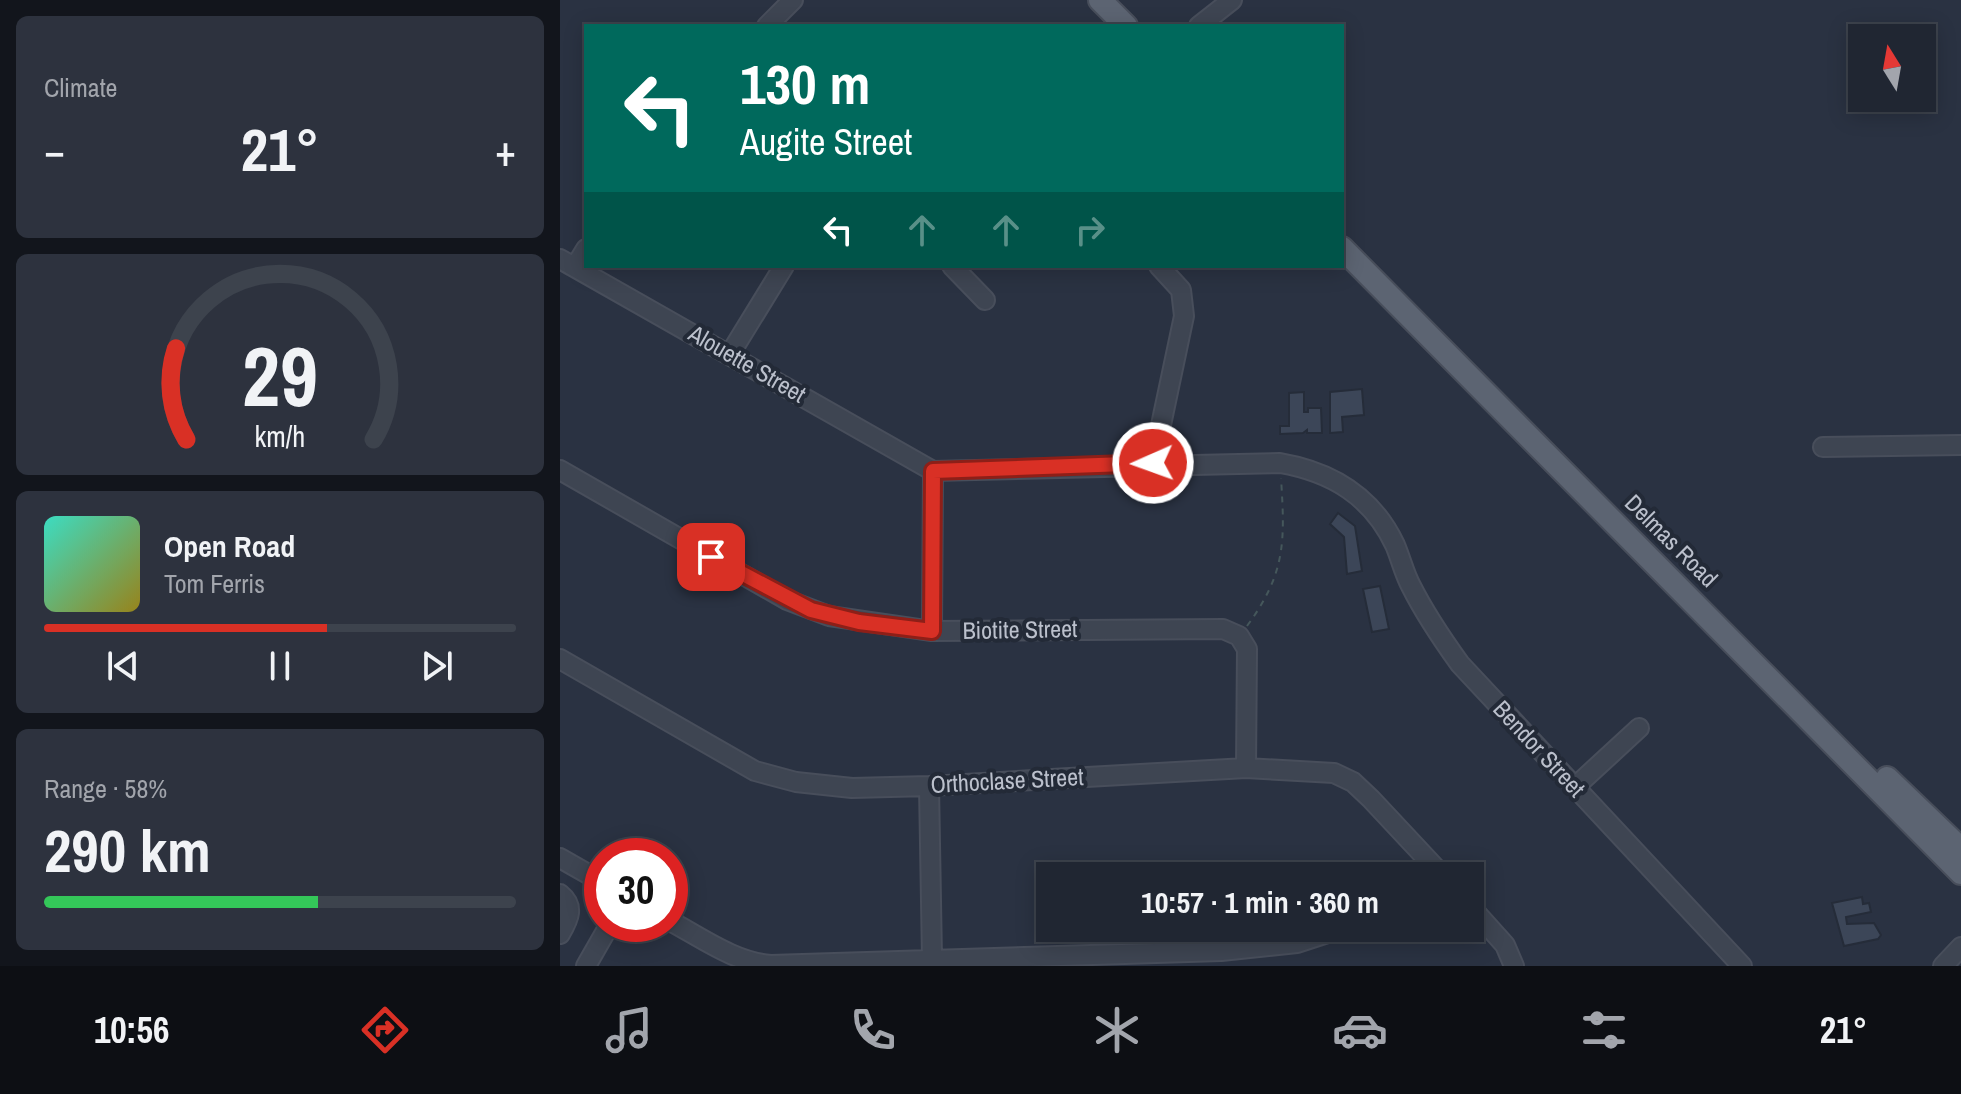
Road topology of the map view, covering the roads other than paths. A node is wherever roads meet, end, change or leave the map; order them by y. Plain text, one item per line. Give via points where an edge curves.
1 (793, 0) edge
2 (1085, 0) edge
3 (1100, 0) edge
4 (1232, 0) edge
5 (769, 24) edge
6 (1109, 24) edge
7 (1124, 24) edge
8 (1202, 24) edge
9 (1344, 243) edge
10 (584, 250) edge
11 (1344, 250) edge
12 (567, 263) edge
13 (783, 268) edge
14 (954, 268) edge
15 (1161, 268) edge
16 (985, 300) dead end
17 (730, 354) junction
18 (1961, 445) edge
19 (1823, 447) dead end
20 (1153, 463) junction
21 (560, 470) edge
22 (933, 471) junction
23 (932, 631) junction
24 (560, 659) edge
25 (1640, 731) dead end
26 (1246, 768) junction
27 (1877, 768) junction
28 (929, 786) junction
29 (1577, 790) junction
30 (1961, 837) edge
31 (1961, 849) edge
32 (560, 858) edge
33 (1425, 862) edge
34 (584, 872) edge
35 (1961, 873) edge
36 (560, 894) edge
37 (1484, 922) edge
38 (688, 931) edge
39 (560, 934) edge
40 (600, 942) edge
41 (1300, 942) edge
42 (1961, 947) edge
43 (932, 959) junction
44 (1132, 961) edge
45 (586, 966) edge
46 (1514, 966) edge
47 (1742, 966) edge
48 (1943, 966) edge

1 - 5 street
2 - 6 main road
3 - 7 main road
4 - 8 street
9 - 27 main road, Delmas Road via 1751,650
10 - 12 street
11 - 35 main road, Delmas Road
12 - 17 street, Alouette Street
13 - 17 street
14 - 16 street
15 - 20 street via 1181,290 1184,316
17 - 22 street, Alouette Street
18 - 19 street
20 - 22 street, Bendor Street
20 - 29 street, Bendor Street via 1280,463 1329,475 1351,488 1394,544 1428,620 1452,653
21 - 23 street, Biotite Street via 811,610
22 - 23 street
23 - 26 street, Biotite Street via 1223,629 1239,636 1247,649
24 - 28 street, Orthoclase Street via 755,771 852,788
25 - 29 street
26 - 28 street, Orthoclase Street
26 - 33 street, Orthoclase Street via 1313,770 1353,782
27 - 30 main road
27 - 31 main road, Delmas Road
28 - 43 street
29 - 47 street, Bendor Street
32 - 34 street
36 - 39 street via 570,913
37 - 46 street via 1505,945
38 - 43 street via 762,965
40 - 45 street
41 - 44 street
42 - 48 street
43 - 44 street

